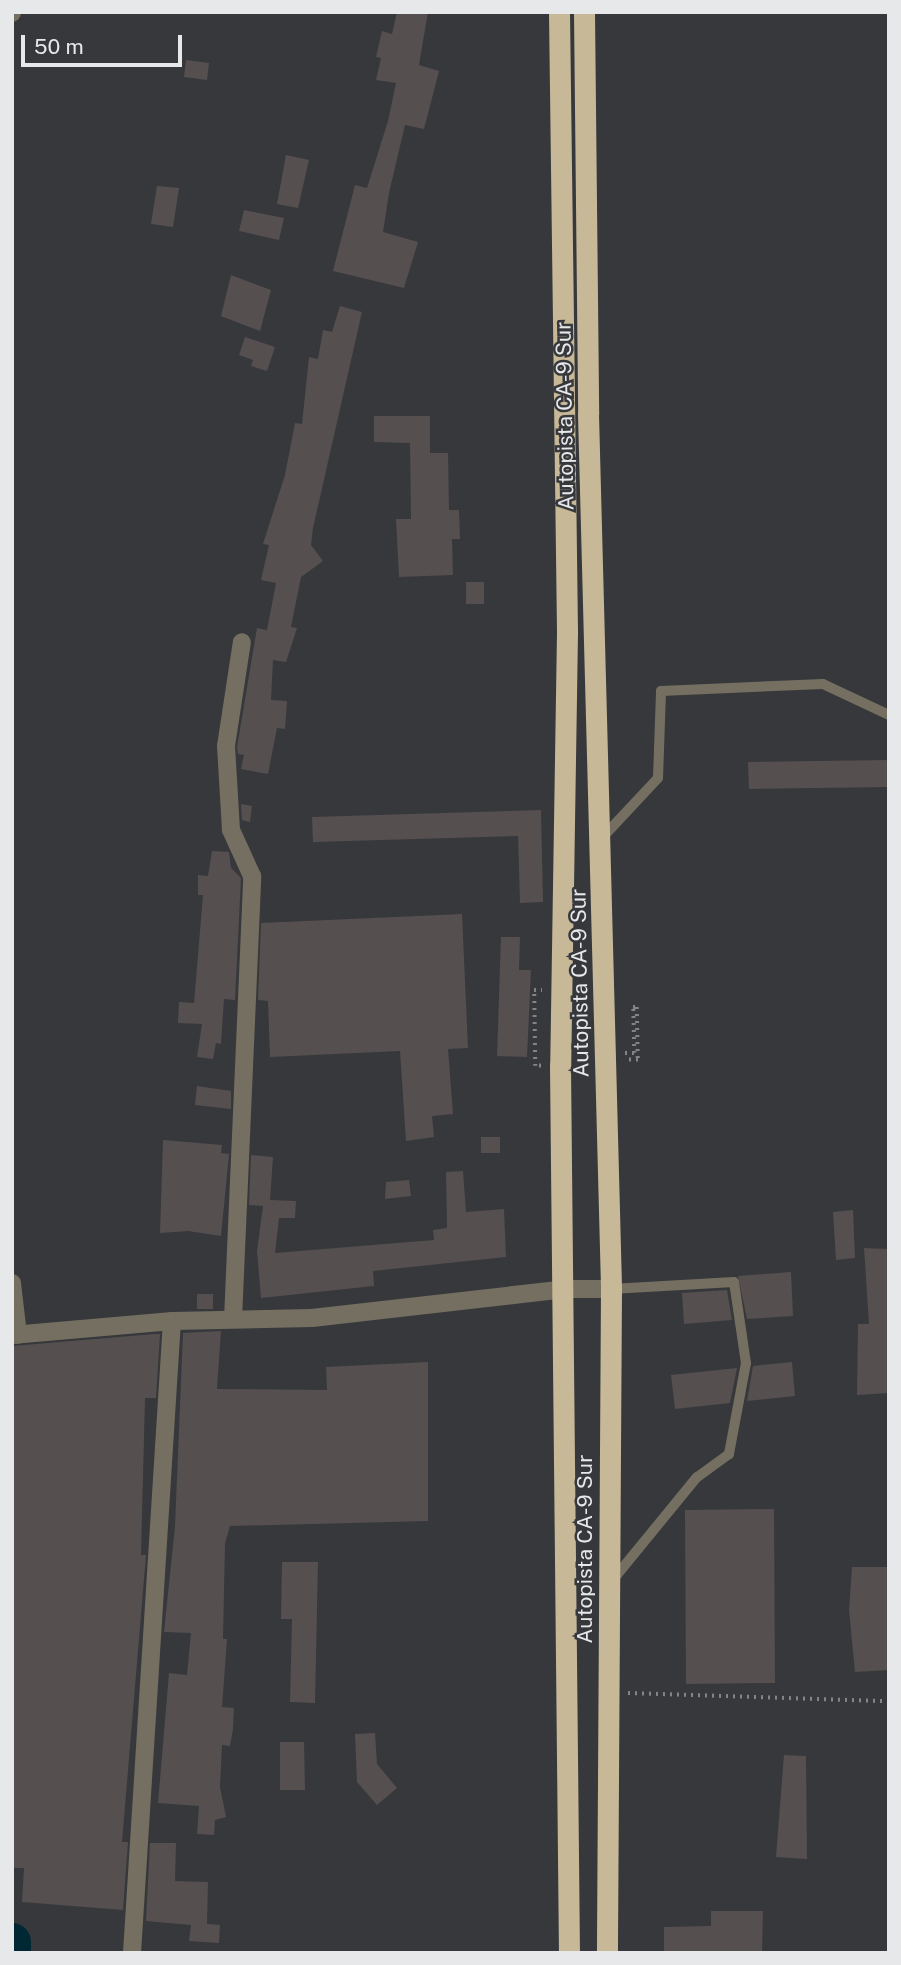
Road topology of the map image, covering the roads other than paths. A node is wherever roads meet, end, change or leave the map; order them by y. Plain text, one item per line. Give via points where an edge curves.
1 (559, 12) edge
2 (584, 12) edge
3 (242, 642) dead end
4 (889, 715) edge
5 (601, 839) junction
6 (12, 1283) edge
7 (611, 1289) junction
8 (565, 1290) junction
9 (233, 1319) junction
10 (172, 1321) junction
11 (15, 1335) edge
12 (609, 1584) junction
13 (132, 1953) edge
14 (569, 1953) edge
15 (607, 1953) edge

1 - 8 highway, Autopista CA-9 Sur via 567,632 560,1066
2 - 5 highway, Autopista CA-9 Sur via 588,414
3 - 9 street via 226,746 230,830 251,876
4 - 5 lane via 823,684 661,691 658,778
5 - 7 highway, Autopista CA-9 Sur
6 - 11 street
7 - 8 street
7 - 12 highway, Autopista CA-9 Sur
7 - 12 lane via 734,1282 746,1363 729,1454 697,1477
8 - 9 street via 312,1318
8 - 14 highway, Autopista CA-9 Sur
9 - 10 street
10 - 11 street
10 - 13 street
12 - 15 highway, Autopista CA-9 Sur

